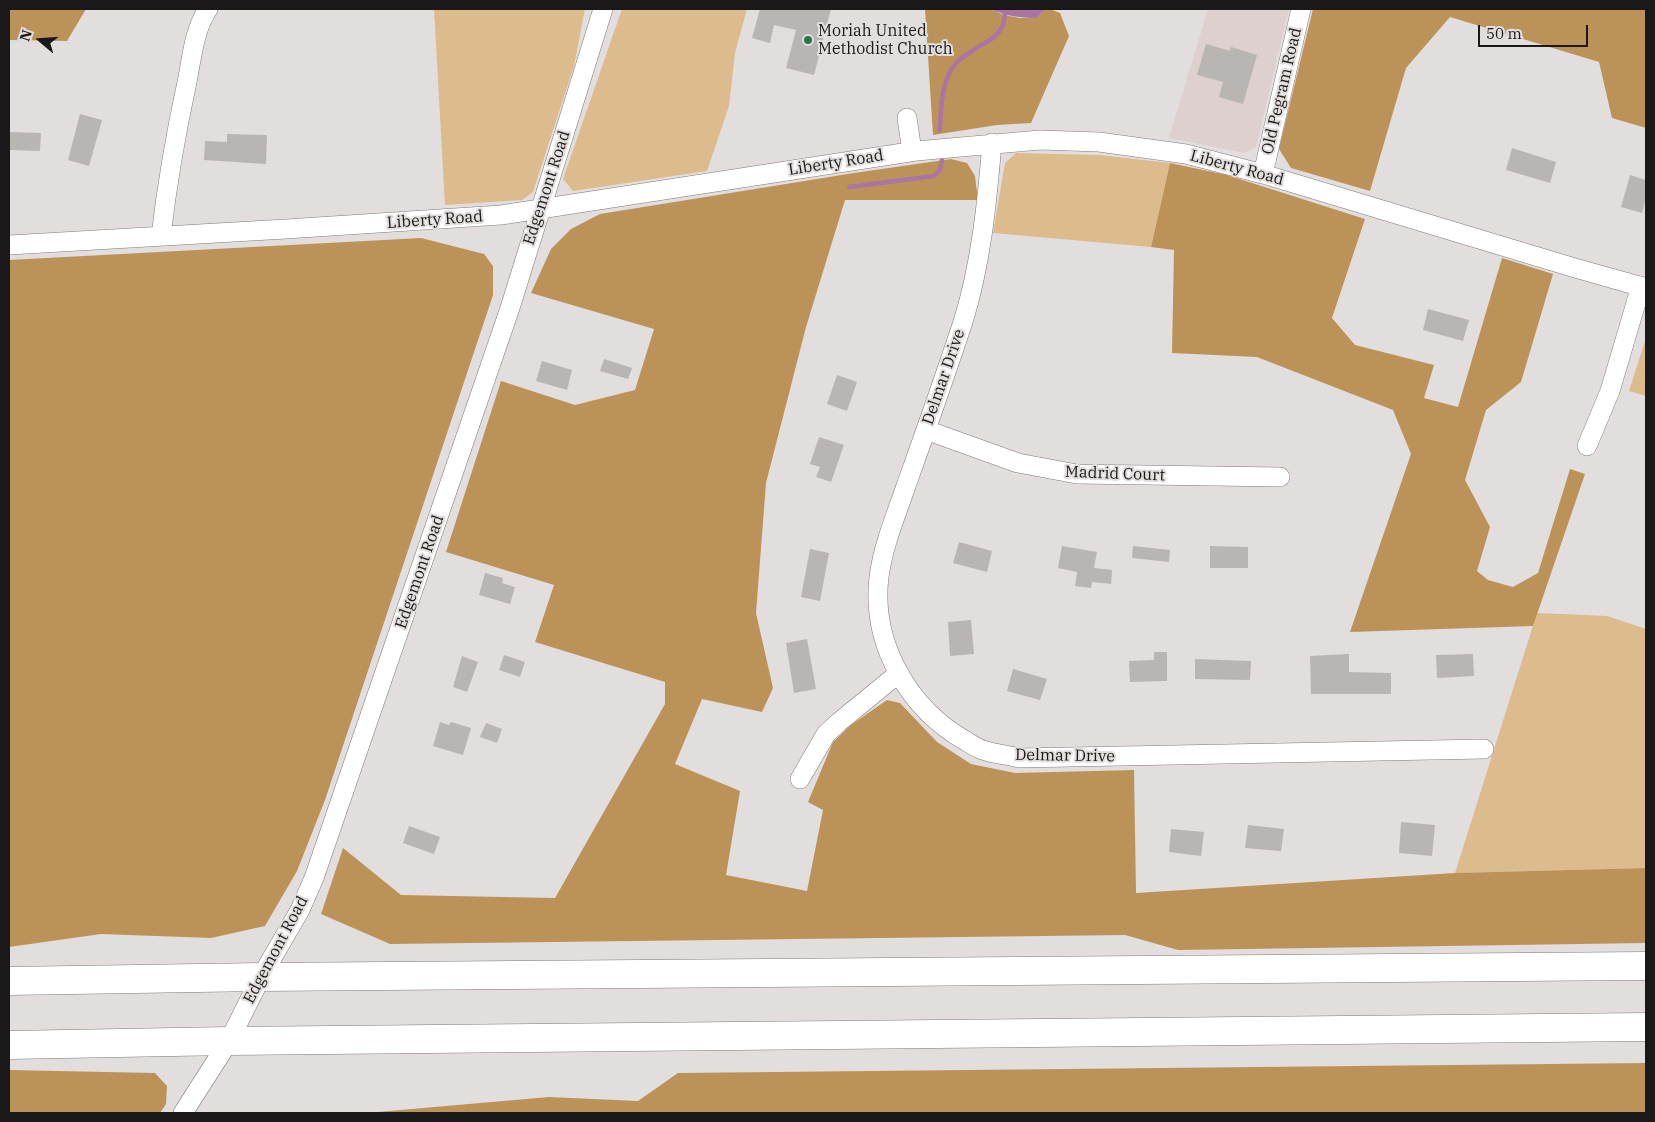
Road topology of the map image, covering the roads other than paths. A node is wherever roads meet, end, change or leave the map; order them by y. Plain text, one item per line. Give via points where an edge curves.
1 (208, 9) edge
2 (603, 9) edge
3 (1301, 9) edge
4 (907, 118) dead end
5 (992, 143) junction
6 (912, 151) junction
7 (1263, 174) junction
8 (540, 210) junction
9 (160, 236) junction
10 (9, 244) edge
11 (1644, 287) edge
12 (926, 430) junction
13 (1587, 446) dead end
14 (1280, 477) dead end
15 (900, 673) junction
16 (1484, 749) dead end
17 (800, 779) dead end
18 (1646, 966) edge
19 (261, 977) junction
20 (9, 981) edge
21 (1646, 1027) edge
22 (229, 1041) junction
23 (9, 1045) edge
24 (183, 1113) edge

1 - 9 street via 196,35 175,138
2 - 8 street, Edgemont Road
3 - 7 street, Old Pegram Road
4 - 6 street
5 - 6 street, Liberty Road
5 - 7 street, Liberty Road via 1040,140 1128,145 1186,154
5 - 12 street, Delmar Drive via 986,211 974,280
6 - 8 street, Liberty Road
7 - 11 street, Liberty Road
8 - 9 street, Liberty Road
8 - 19 street, Edgemont Road via 510,308 331,833 300,910
9 - 10 street, Liberty Road
11 - 13 street via 1610,391
12 - 14 street, Madrid Court via 1018,463 1067,473
12 - 15 street, Delmar Drive via 888,538 879,577 878,607 883,636 889,656
15 - 16 street, Delmar Drive via 916,701 948,730 982,750 1020,758
15 - 17 street via 826,734
18 - 19 highway
19 - 20 highway
19 - 22 street, Edgemont Road
21 - 22 highway
22 - 23 highway
22 - 24 street, Edgemont Road

